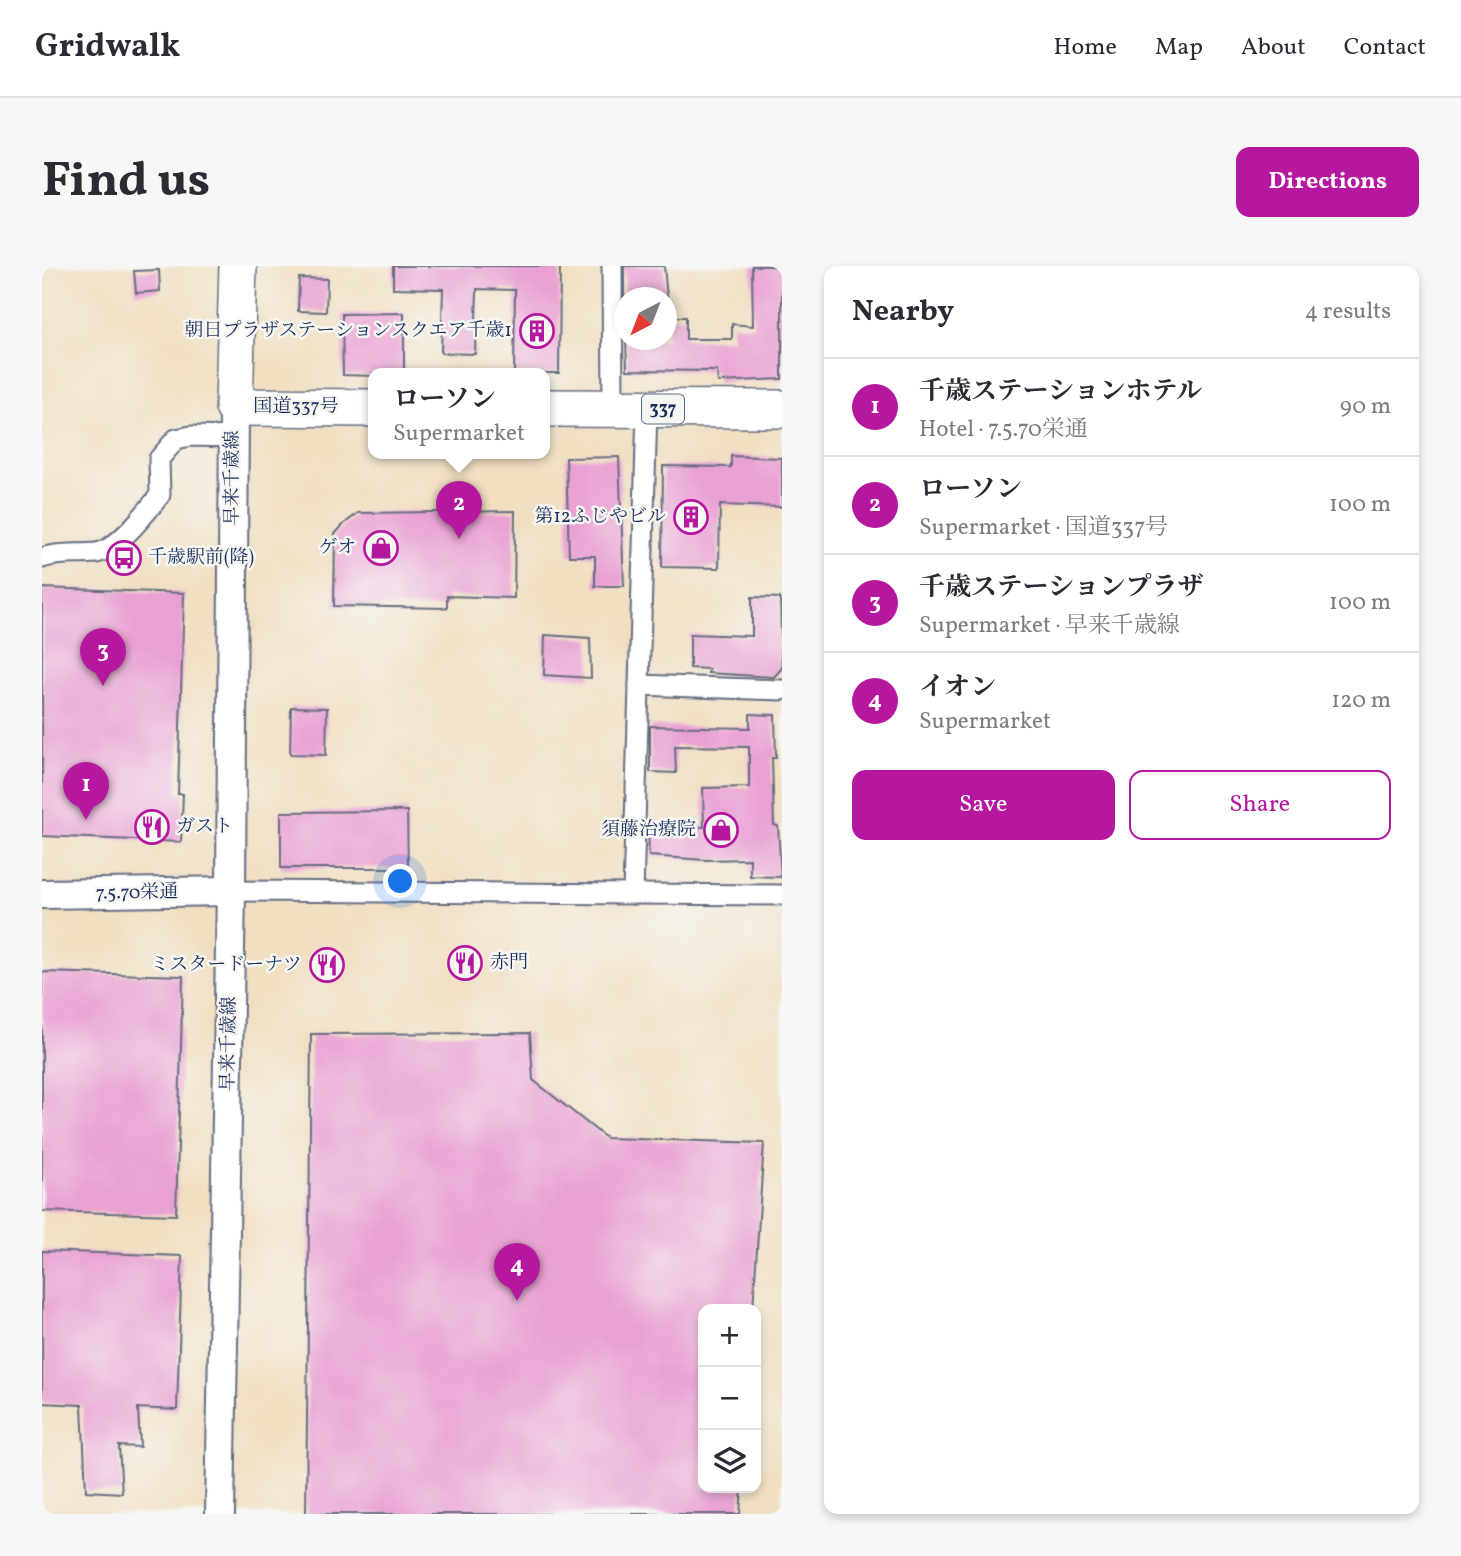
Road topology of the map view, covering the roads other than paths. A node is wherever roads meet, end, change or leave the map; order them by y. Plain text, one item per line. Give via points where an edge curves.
1 (238, 266) edge
2 (612, 266) edge
3 (368, 408) edge
4 (550, 408) edge
5 (630, 409) junction
6 (782, 409) edge
7 (233, 422) junction
8 (42, 558) edge
9 (639, 685) junction
10 (782, 690) edge
11 (232, 891) junction
12 (42, 894) edge
13 (633, 894) junction
14 (782, 895) edge
15 (220, 1514) edge

1 - 7 highway, 国道337号
2 - 5 street
3 - 7 highway, 国道337号
4 - 5 highway, 337
5 - 6 highway, 337
5 - 9 street
7 - 8 street via 176,439 159,459 160,495 110,547
7 - 11 main road, 早来千歳線
9 - 10 street
9 - 13 street
11 - 12 main road, 7.5.70栄通
11 - 13 street
11 - 15 main road, 早来千歳線
13 - 14 street

